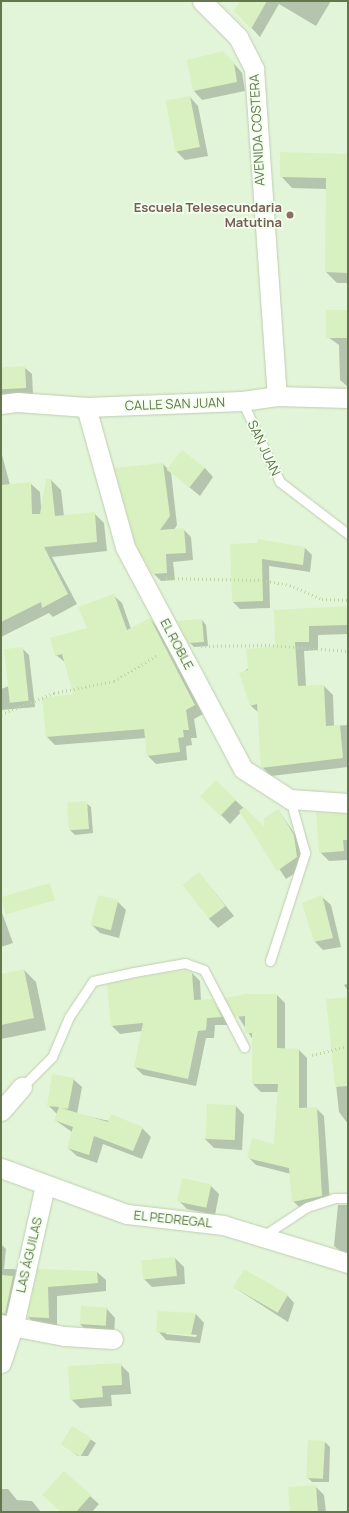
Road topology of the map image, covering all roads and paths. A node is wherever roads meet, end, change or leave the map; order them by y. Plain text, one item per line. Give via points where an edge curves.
1 (202, 1) edge
2 (277, 396) junction
3 (348, 398) edge
4 (242, 401) junction
5 (1, 404) edge
6 (86, 407) junction
7 (348, 534) edge
8 (142, 579) junction
9 (348, 600) edge
10 (179, 648) junction
11 (348, 652) edge
12 (1, 714) edge
13 (290, 799) junction
14 (348, 803) edge
15 (270, 961) dead end
16 (348, 1046) edge
17 (244, 1047) dead end
18 (312, 1055) dead end
19 (22, 1087) joint
20 (1, 1111) edge
21 (1, 1168) edge
22 (44, 1185) junction
23 (348, 1198) edge
24 (262, 1237) junction
25 (348, 1263) edge
26 (7, 1324) edge
27 (112, 1338) dead end
28 (1, 1363) edge

1 - 2 street, AVENIDA COSTERA via 238,37 254,69
2 - 3 street, CALLE SAN JUAN
2 - 4 street, CALLE SAN JUAN
4 - 6 street, CALLE SAN JUAN
4 - 7 lane, SAN JUAN via 280,482
5 - 6 street, CALLE SAN JUAN via 18,402
6 - 8 street, EL ROBLE via 120,532
8 - 9 path via 262,580 290,585 322,599
8 - 10 street, EL ROBLE
10 - 11 path via 232,644
10 - 12 path via 166,651 114,681 54,693
10 - 13 street, EL ROBLE via 244,769
13 - 14 street, EL ROBLE
13 - 15 lane via 305,853
16 - 18 path
17 - 19 lane via 204,970 185,963 134,972 93,981 69,1017 52,1056
19 - 20 street
21 - 22 street, EL PEDREGAL
22 - 24 street, EL PEDREGAL via 127,1214 223,1225
22 - 26 street, LAS ÁGUILAS
23 - 24 lane via 334,1198 307,1207
24 - 25 street, EL PEDREGAL
26 - 27 street via 64,1336
26 - 28 street, LAS ÁGUILAS

